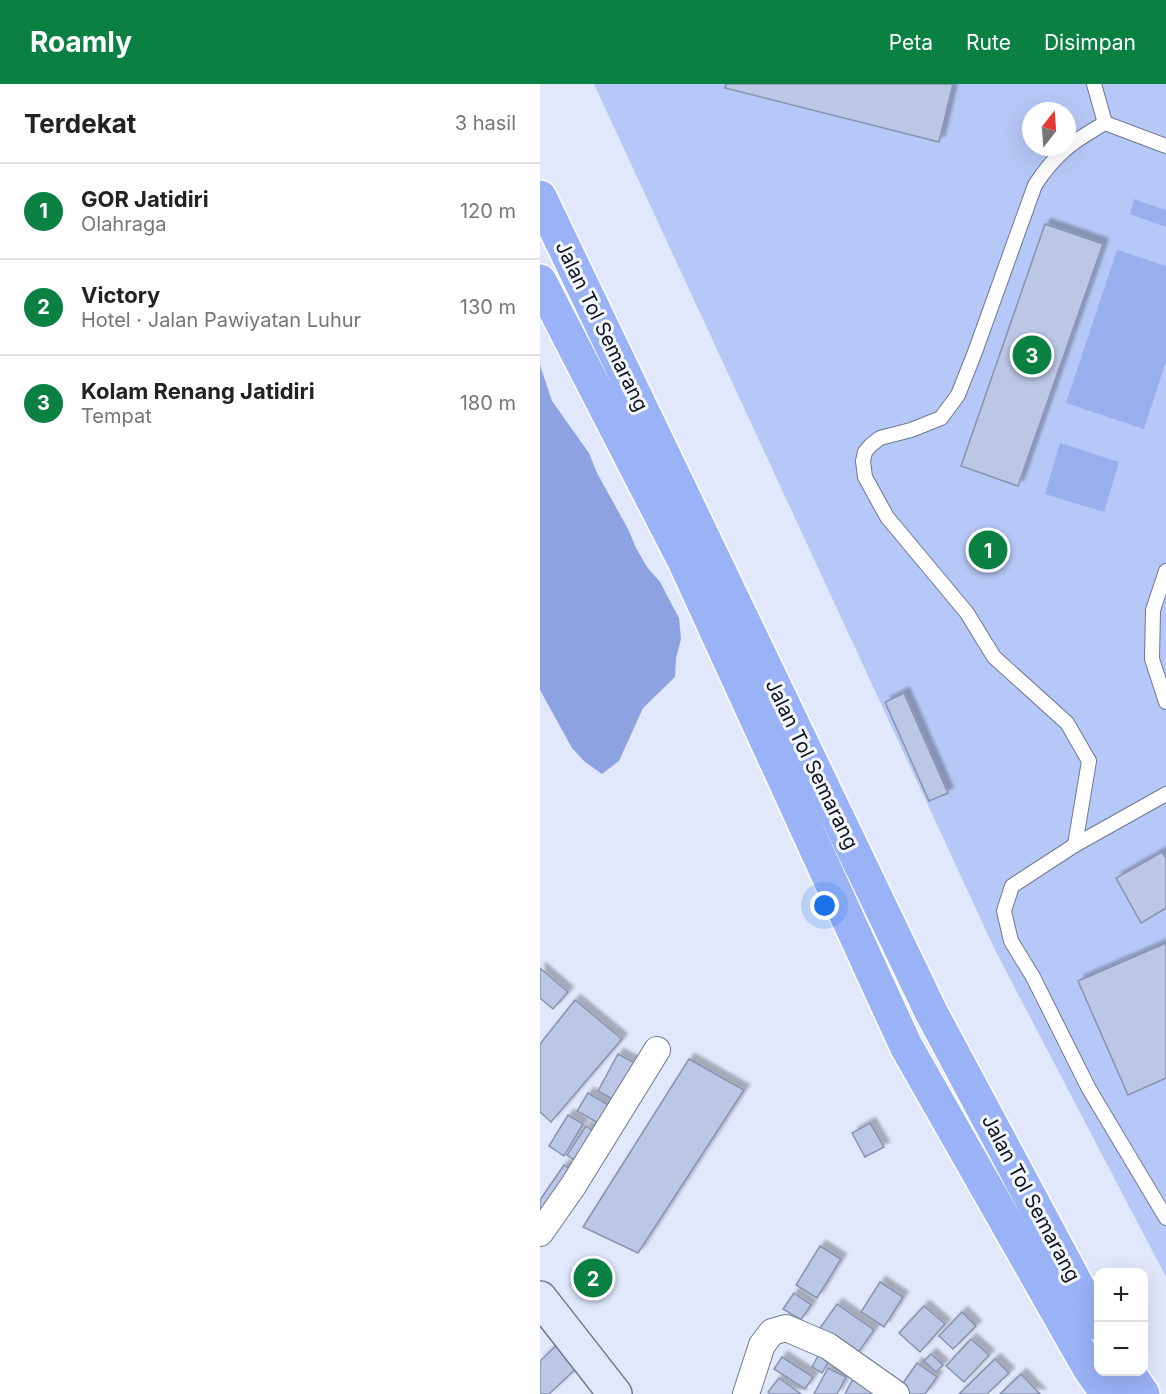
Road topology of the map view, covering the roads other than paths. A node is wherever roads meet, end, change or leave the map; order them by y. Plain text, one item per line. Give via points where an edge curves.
1 (1094, 84) edge
2 (1105, 123) junction
3 (1166, 146) edge
4 (540, 197) edge
5 (540, 281) edge
6 (1166, 571) edge
7 (1166, 702) edge
8 (1166, 794) edge
9 (1075, 845) junction
10 (657, 1050) dead end
11 (1166, 1218) edge
12 (540, 1233) edge
13 (540, 1298) edge
14 (1097, 1322) edge
15 (1131, 1376) edge
16 (615, 1394) edge
17 (746, 1394) edge
18 (896, 1394) edge
19 (1107, 1394) edge
20 (1143, 1394) edge

1 - 2 lane
2 - 3 lane
2 - 9 lane via 1077,139 1050,162 1035,185 958,395 941,418 880,438 866,452 864,461 865,477 887,516 967,613 994,657 1067,723 1089,761
4 - 14 highway, Jalan Tol Semarang via 931,1012
5 - 19 highway, Jalan Tol Semarang via 684,561 906,1046
6 - 7 lane via 1153,610 1152,659
8 - 9 lane
9 - 11 lane via 1012,886 1004,911 1011,941 1089,1089
10 - 12 street
13 - 16 main road
15 - 20 highway
17 - 18 street via 762,1345 772,1332 786,1328 828,1346

